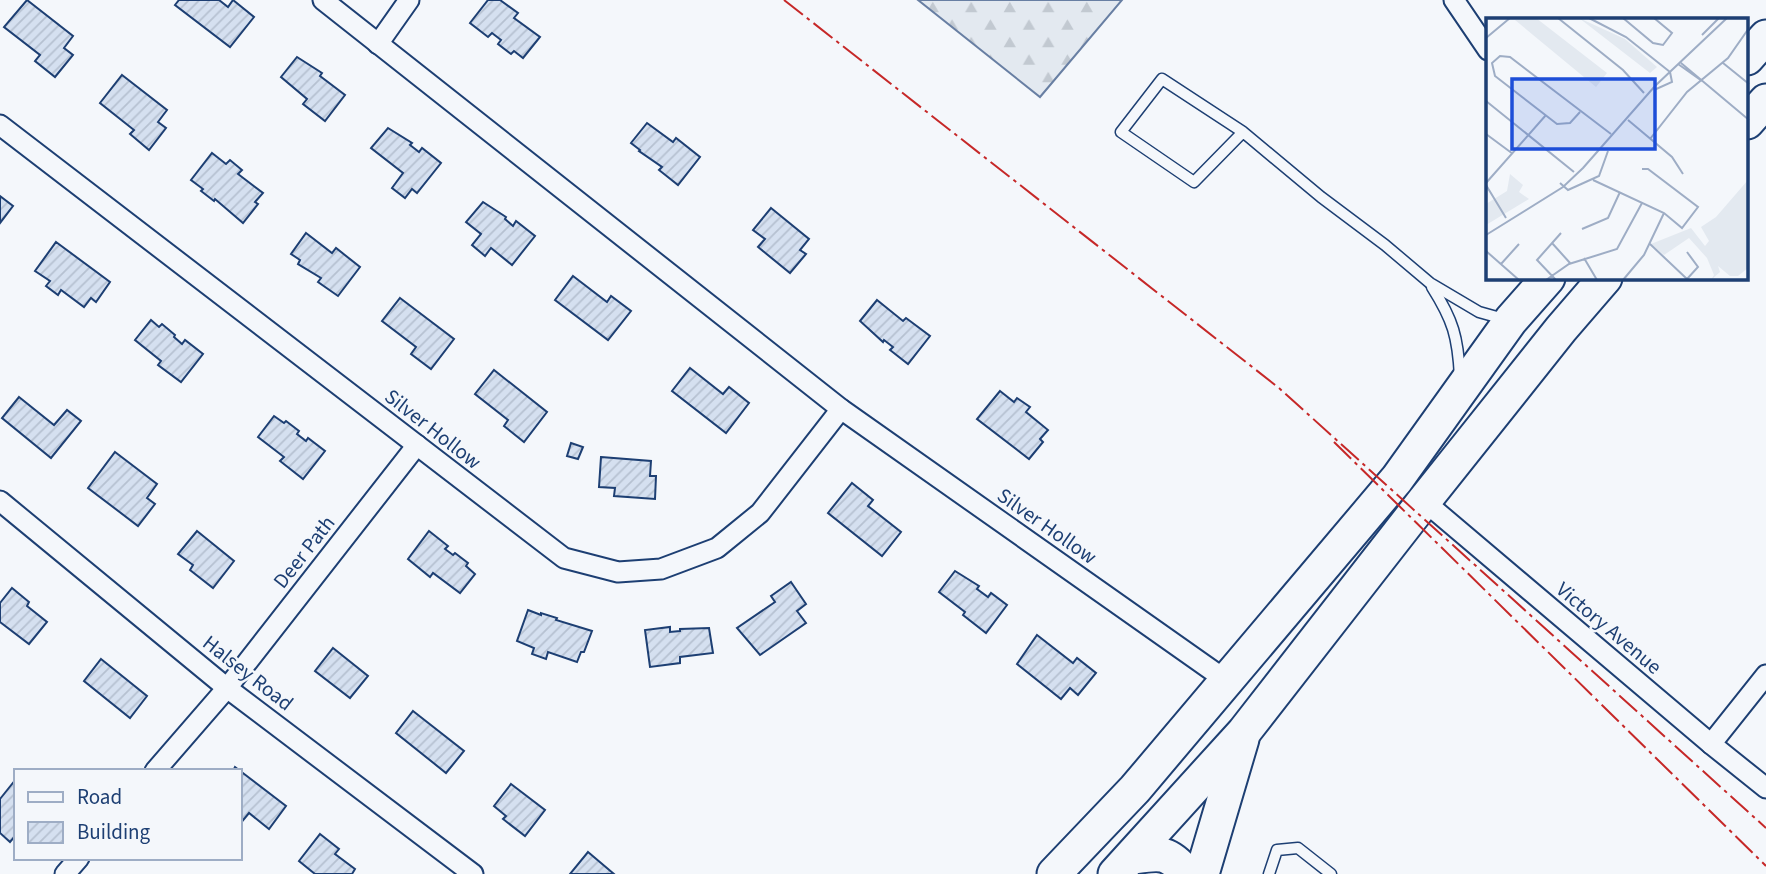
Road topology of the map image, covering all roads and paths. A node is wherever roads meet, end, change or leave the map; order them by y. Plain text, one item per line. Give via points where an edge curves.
1 (323, 0) edge
2 (409, 0) edge
3 (1454, 0) edge
4 (1766, 37) edge
5 (378, 44) junction
6 (1486, 47) edge
7 (1748, 57) edge
8 (1766, 102) edge
9 (1748, 121) edge
10 (0, 125) edge
11 (1243, 132) junction
12 (1766, 136) edge
13 (1748, 144) edge
14 (1546, 280) edge
15 (1603, 280) edge
16 (1430, 283) junction
17 (1511, 320) junction
18 (1461, 390) junction
19 (841, 409) junction
20 (417, 445) junction
21 (1397, 479) junction
22 (0, 501) edge
23 (1424, 501) junction
24 (1766, 675) edge
25 (1227, 681) junction
26 (227, 688) junction
27 (1244, 732) junction
28 (1711, 744) junction
29 (157, 769) edge
30 (1766, 788) edge
31 (77, 860) edge
32 (1124, 865) edge
33 (65, 874) edge
34 (473, 874) edge
35 (1054, 874) edge
36 (1187, 874) edge
37 (1202, 874) edge
38 (1269, 874) edge
39 (1331, 874) edge

1 - 5 street, Silver Hollow
2 - 5 street
3 - 6 street
4 - 7 highway
5 - 19 street, Silver Hollow
8 - 9 highway
10 - 20 street, Silver Hollow
11 - 11 lane via 1162,79 1121,132 1194,183
11 - 16 lane
12 - 13 highway
14 - 17 highway
15 - 23 highway
16 - 17 lane via 1479,312
16 - 18 lane via 1449,314 1458,345
17 - 18 highway
18 - 21 highway
19 - 20 street, Silver Hollow via 760,513 717,548 661,569 618,572 564,558
19 - 25 street, Silver Hollow
20 - 26 street, Deer Path
21 - 23 highway
21 - 25 highway
22 - 26 street, Halsey Road
23 - 27 highway
23 - 28 street, Victory Avenue
24 - 28 street
25 - 35 highway via 1135,789
26 - 29 street, Deer Path
26 - 34 street, Halsey Road
27 - 32 highway
27 - 37 highway
28 - 30 street, Victory Avenue
31 - 33 street
32 - 36 highway via 1164,854
38 - 39 lane via 1277,850 1297,848

